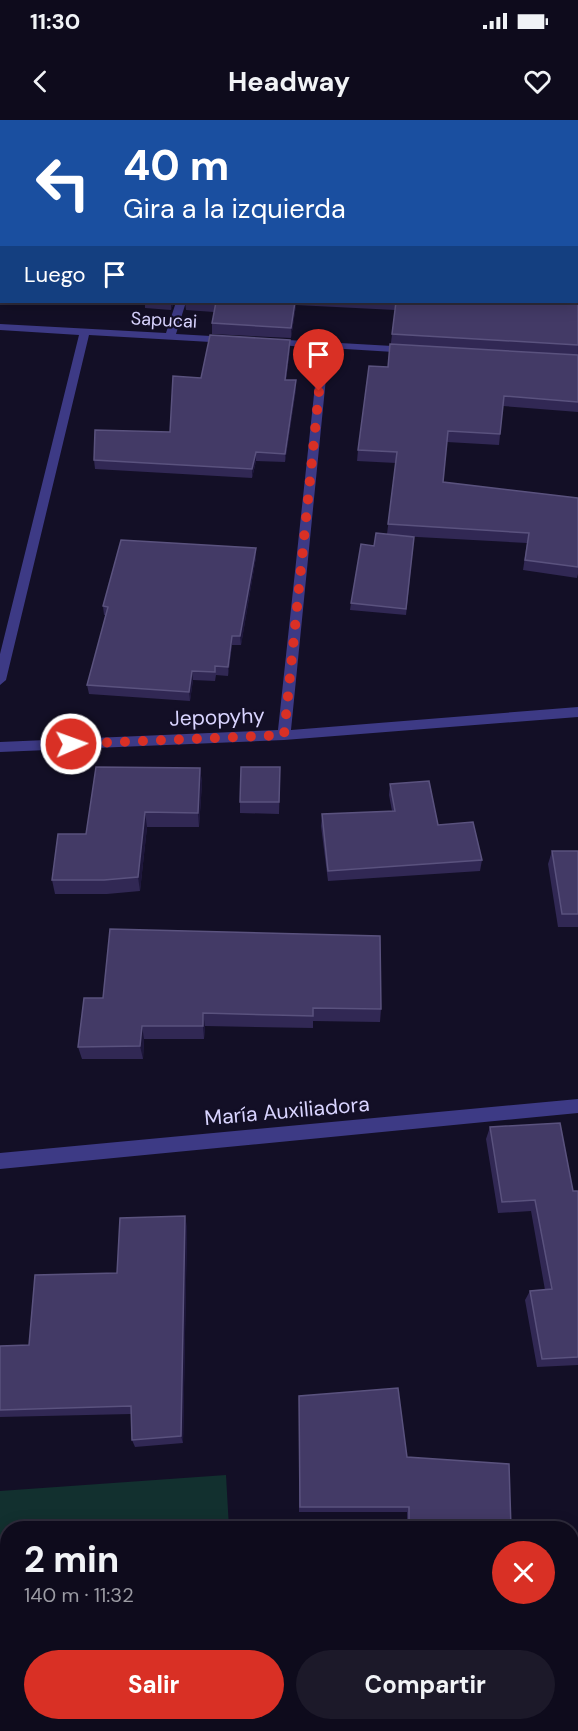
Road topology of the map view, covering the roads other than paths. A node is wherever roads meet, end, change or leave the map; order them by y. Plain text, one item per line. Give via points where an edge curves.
1 (181, 303) edge
2 (0, 327) edge
3 (85, 332) junction
4 (170, 337) junction
5 (241, 341) edge
6 (253, 341) edge
7 (324, 345) junction
8 (416, 351) edge
9 (0, 680) edge
10 (578, 712) edge
11 (284, 735) junction
12 (0, 747) edge
13 (578, 1106) edge
14 (0, 1161) edge

1 - 4 street
2 - 3 street, Sapucai
3 - 4 street, Sapucai
3 - 9 street
4 - 5 street, Sapucai
6 - 7 street
7 - 8 street
7 - 11 street
10 - 11 street, Jepopyhy
11 - 12 street, Jepopyhy
13 - 14 street, María Auxiliadora

